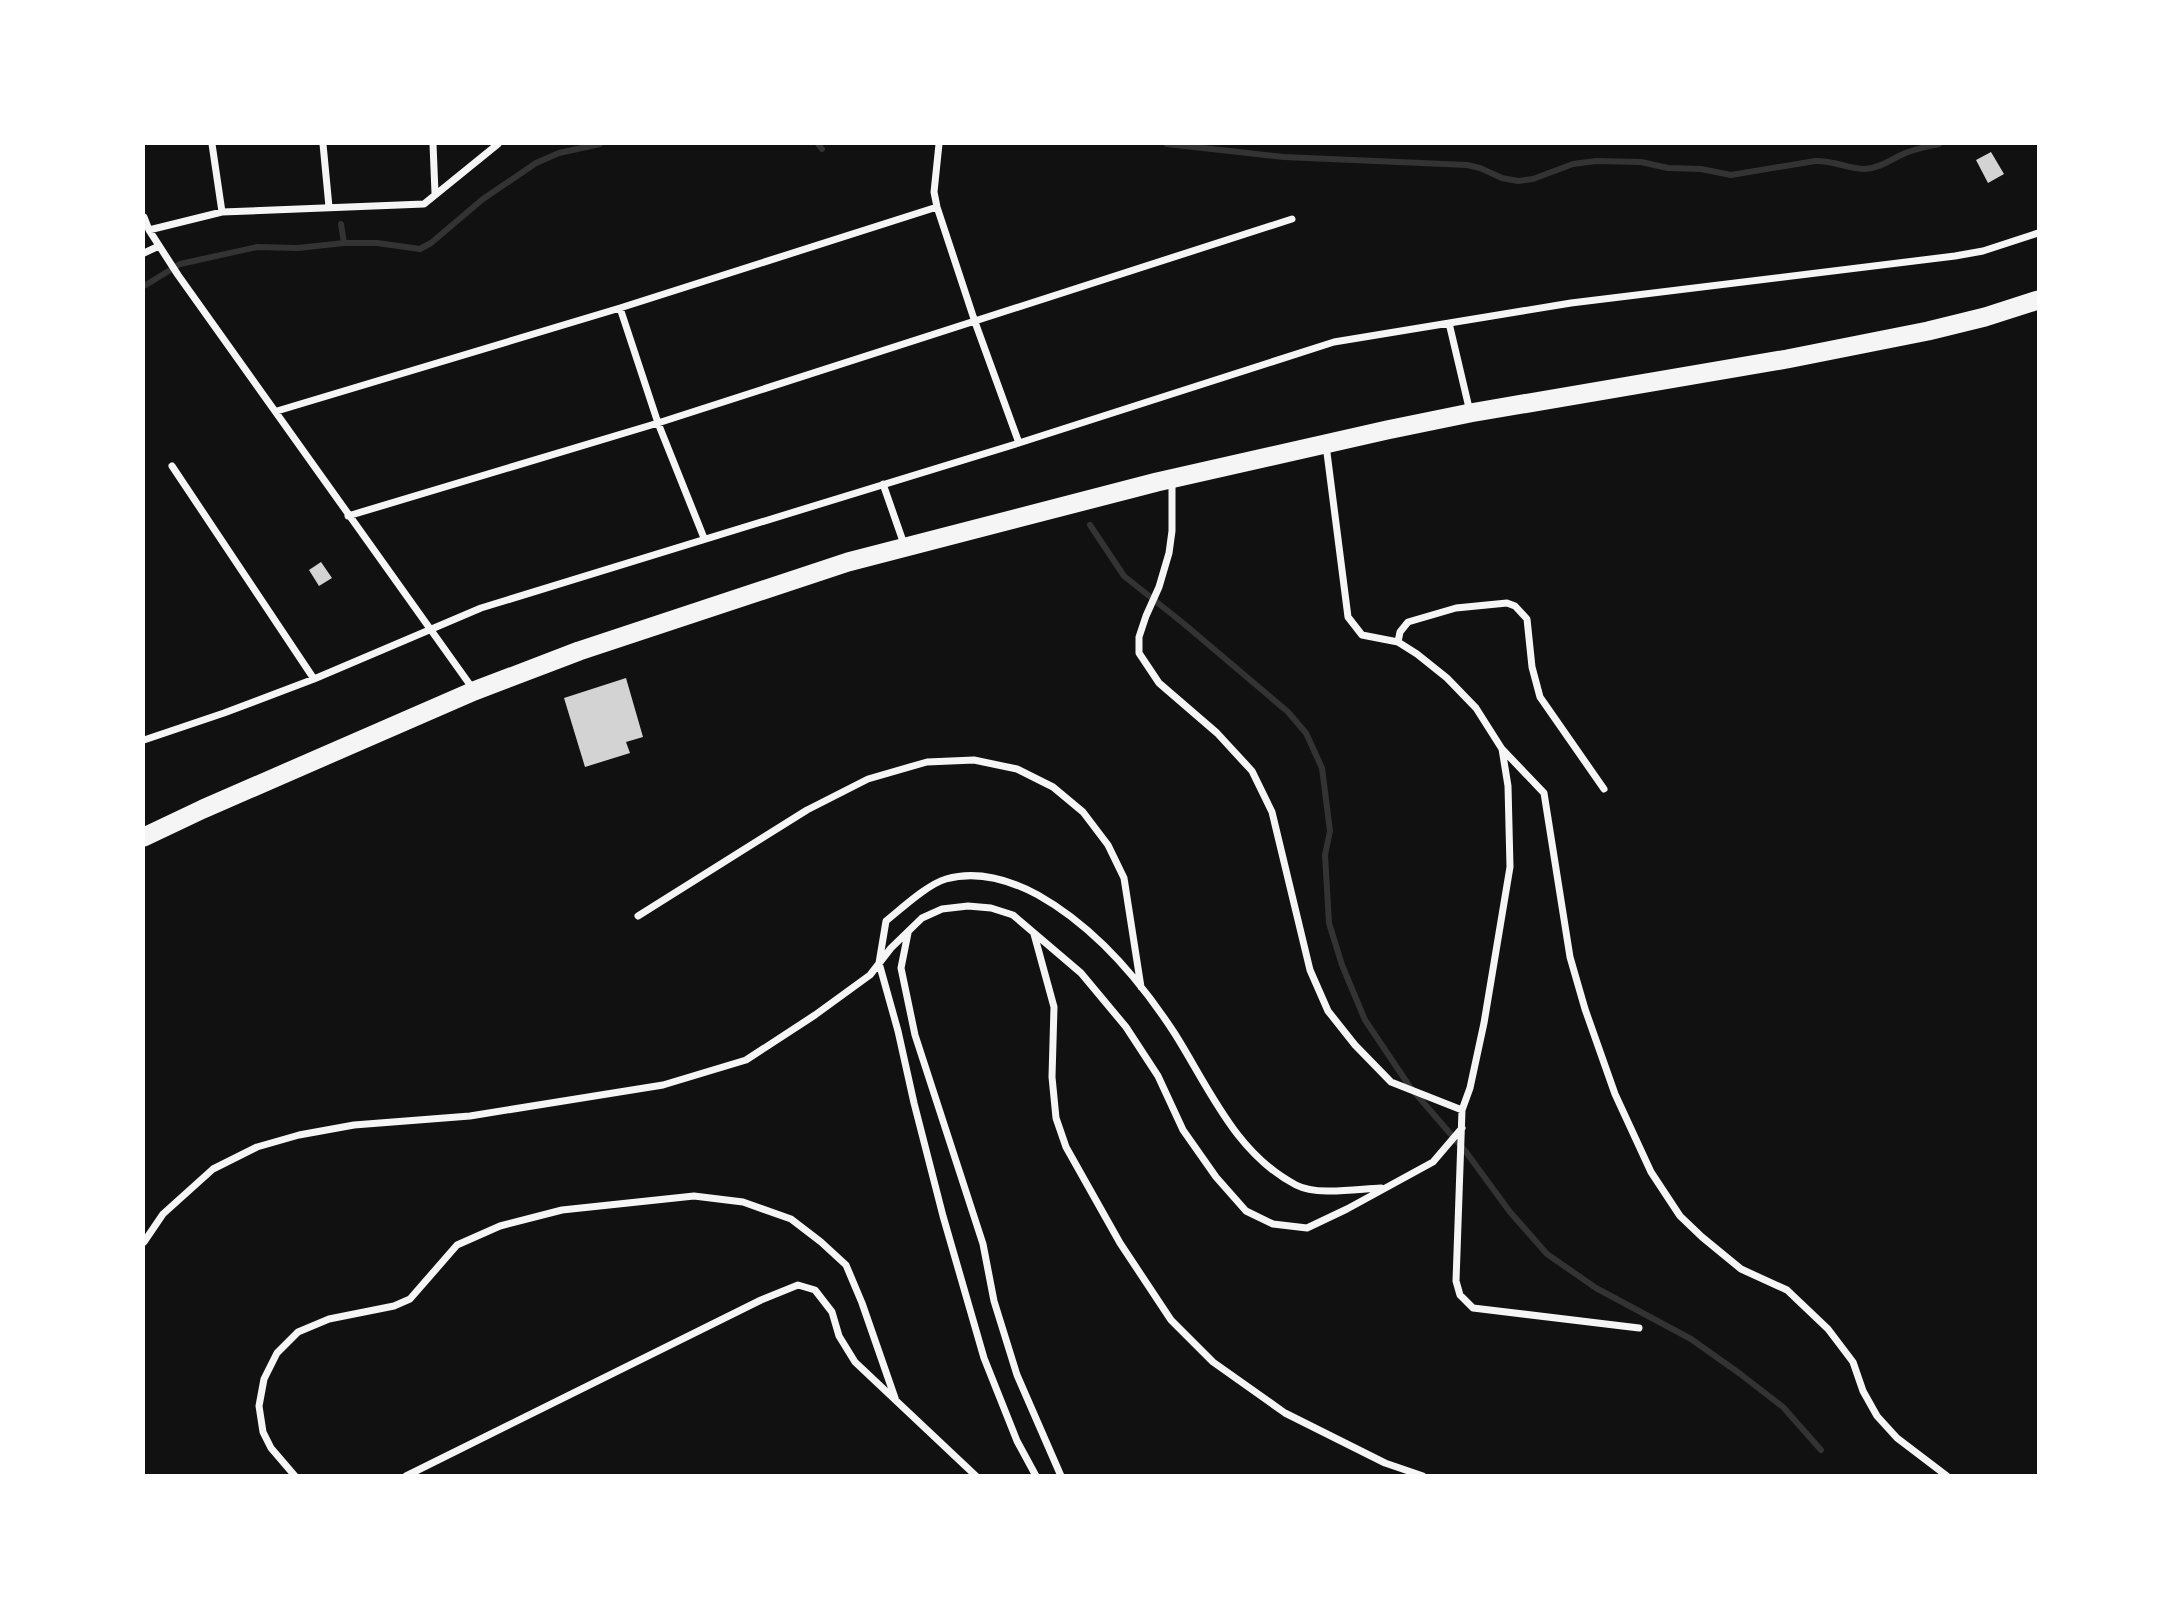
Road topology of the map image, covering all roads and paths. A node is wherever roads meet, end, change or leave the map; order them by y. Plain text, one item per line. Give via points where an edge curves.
1 (212, 144) edge
2 (323, 144) edge
3 (433, 144) edge
4 (498, 144) edge
5 (939, 144) edge
6 (435, 193) junction
7 (329, 207) junction
8 (937, 207) junction
9 (222, 212) junction
10 (144, 217) edge
11 (1292, 219) dead end
12 (149, 230) junction
13 (2039, 233) edge
14 (159, 246) junction
15 (144, 253) edge
16 (2039, 300) edge
17 (620, 308) junction
18 (975, 322) junction
19 (1449, 323) junction
20 (277, 411) junction
21 (1470, 413) junction
22 (658, 423) junction
23 (1019, 443) junction
24 (1326, 444) junction
25 (172, 466) dead end
26 (1172, 478) junction
27 (883, 484) junction
28 (348, 516) junction
29 (704, 538) junction
30 (906, 547) junction
31 (429, 629) junction
32 (1398, 642) junction
33 (314, 678) junction
34 (474, 691) junction
35 (144, 740) edge
36 (1502, 748) junction
37 (1604, 789) dead end
38 (144, 837) edge
39 (638, 916) dead end
40 (908, 931) junction
41 (1034, 932) junction
42 (879, 963) junction
43 (1141, 988) junction
44 (1462, 1111) junction
45 (1462, 1128) junction
46 (1385, 1188) junction
47 (144, 1242) edge
48 (1639, 1328) dead end
49 (895, 1398) junction
50 (295, 1475) edge
51 (405, 1475) edge
52 (976, 1475) edge
53 (1036, 1475) edge
54 (1061, 1475) edge
55 (1423, 1475) edge
56 (1947, 1475) edge

1 - 9 street
2 - 7 street
3 - 6 street
4 - 6 street
5 - 8 street
6 - 7 street via 424,204
7 - 9 street
8 - 17 street
8 - 18 street
9 - 12 street
10 - 12 street
11 - 18 street
12 - 14 street
13 - 19 street via 1955,256 1571,303
14 - 15 street
14 - 20 street
16 - 21 highway via 1928,331 1813,354
17 - 20 street
17 - 22 street
18 - 22 street
18 - 23 street
19 - 21 street
19 - 23 street via 1334,342
20 - 28 street
21 - 24 highway
22 - 28 street
22 - 29 street
23 - 27 street
24 - 26 highway
24 - 32 street via 1348,617 1362,635
25 - 33 street
26 - 30 highway
26 - 44 street via 1169,553 1139,637 1139,653 1159,683 1217,733 1252,771 1272,812 1310,970 1328,1012 1391,1082
27 - 29 street
27 - 30 street
28 - 31 street
29 - 31 street via 481,608
30 - 34 highway via 775,585
31 - 33 street
31 - 34 street
32 - 36 street via 1447,678 1476,708
32 - 37 street via 1408,622 1456,608 1515,606 1527,619 1539,697
33 - 35 street
34 - 38 highway
36 - 44 street via 1510,867 1484,1023
36 - 56 street via 1544,793 1574,970 1615,1094 1651,1172 1680,1216 1702,1237 1741,1269 1787,1290 1828,1329 1853,1362 1877,1416 1897,1438
39 - 43 street via 807,810 868,779 927,762 974,760 1017,769 1053,787 1083,812 1108,845 1124,878
40 - 41 street via 942,909 968,906 1013,915
40 - 42 street
40 - 54 street via 901,968 915,1035 983,1244 994,1301 1017,1375
41 - 46 street via 1081,973 1126,1027 1158,1076 1184,1130 1246,1211 1273,1224 1307,1228
41 - 55 street via 1054,1007 1052,1077 1056,1118 1066,1147 1171,1321 1213,1362 1286,1413 1385,1463
42 - 43 street via 886,921 945,879 978,874 1019,884 1077,920
42 - 47 street via 870,975 746,1060 663,1085 470,1116 354,1125 257,1147 213,1169 163,1214
42 - 53 street via 984,1358 1017,1441
43 - 46 street via 1174,1032 1231,1126 1248,1149 1274,1171 1299,1187 1323,1191
44 - 45 street
45 - 46 street via 1433,1162
45 - 48 street via 1456,1281 1460,1295 1473,1308
49 - 50 street via 846,1265 791,1219 743,1202 694,1196 562,1210 499,1226 457,1245 410,1299 329,1319 298,1332 277,1353 264,1379 259,1406 271,1448
49 - 51 street via 855,1362 839,1336 832,1312 815,1290 799,1285
49 - 52 street

